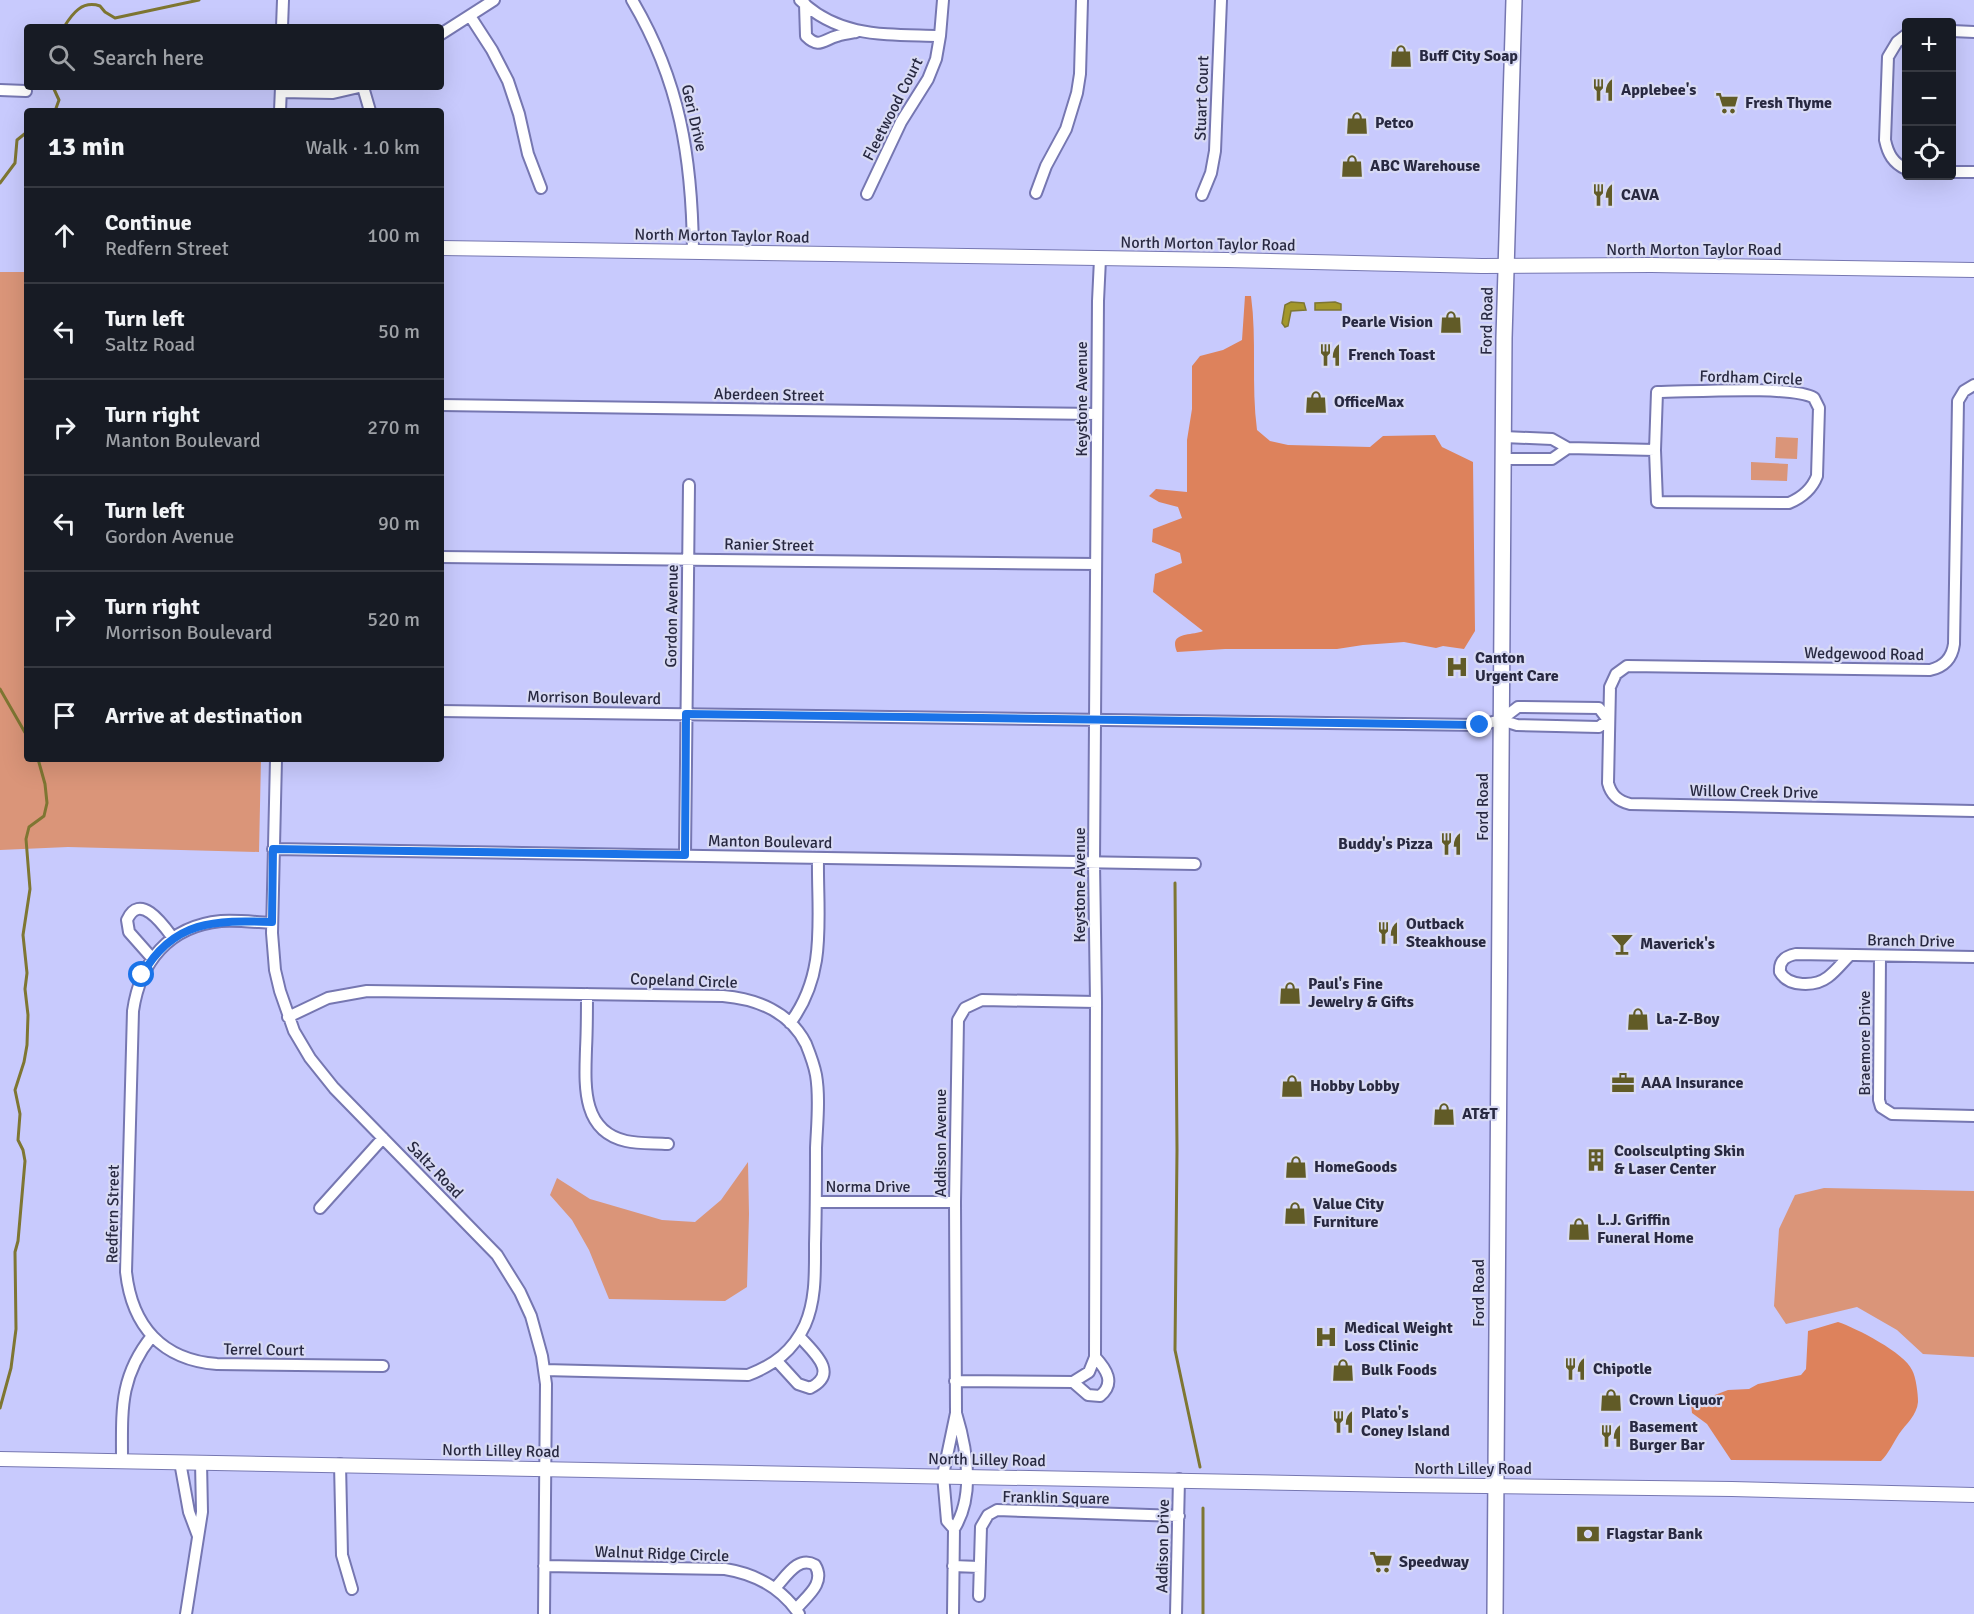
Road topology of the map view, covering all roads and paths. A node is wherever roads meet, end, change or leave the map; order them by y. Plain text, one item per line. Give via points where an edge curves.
1 (283, 0) edge
2 (494, 0) edge
3 (632, 0) edge
4 (942, 0) edge
5 (1082, 0) edge
6 (1221, 0) edge
7 (1514, 0) edge
8 (802, 2) edge
9 (470, 16) junction
10 (282, 24) edge
11 (858, 31) junction
12 (1956, 31) edge
13 (444, 32) edge
14 (1974, 32) edge
15 (940, 36) junction
16 (1902, 38) edge
17 (0, 90) edge
18 (281, 90) edge
19 (294, 90) edge
20 (347, 90) edge
21 (362, 90) edge
22 (26, 91) dead end
23 (280, 108) edge
24 (369, 108) edge
25 (1902, 166) edge
26 (1956, 172) edge
27 (1974, 172) edge
28 (541, 188) dead end
29 (1036, 193) dead end
30 (867, 194) dead end
31 (1202, 195) dead end
32 (444, 248) edge
33 (693, 251) junction
34 (1100, 259) junction
35 (1506, 266) junction
36 (1974, 270) edge
37 (1974, 385) edge
38 (444, 405) edge
39 (1097, 414) junction
40 (1503, 437) junction
41 (1568, 448) junction
42 (1655, 450) junction
43 (1503, 459) junction
44 (689, 484) dead end
45 (444, 557) edge
46 (688, 559) junction
47 (1096, 564) junction
48 (444, 711) edge
49 (686, 714) junction
50 (1095, 720) junction
51 (1501, 720) junction
52 (1608, 720) junction
53 (276, 762) edge
54 (1974, 811) edge
55 (273, 849) junction
56 (685, 855) junction
57 (818, 858) junction
58 (1094, 862) junction
59 (1195, 864) dead end
60 (272, 922) junction
61 (173, 938) junction
62 (1849, 956) junction
63 (1880, 956) junction
64 (1974, 957) edge
65 (152, 958) junction
66 (587, 994) junction
67 (1096, 1002) junction
68 (288, 1017) junction
69 (790, 1023) junction
70 (1974, 1116) edge
71 (383, 1138) junction
72 (668, 1144) dead end
73 (816, 1202) junction
74 (956, 1202) junction
75 (320, 1208) dead end
76 (152, 1336) junction
77 (799, 1336) junction
78 (1095, 1357) junction
79 (777, 1361) junction
80 (383, 1366) dead end
81 (544, 1370) junction
82 (955, 1381) junction
83 (1073, 1382) junction
84 (956, 1413) junction
85 (0, 1459) edge
86 (122, 1460) junction
87 (180, 1462) junction
88 (201, 1462) junction
89 (340, 1464) junction
90 (545, 1468) junction
91 (943, 1475) junction
92 (967, 1476) junction
93 (1179, 1479) junction
94 (1495, 1485) junction
95 (1974, 1495) edge
96 (1179, 1516) junction
97 (954, 1529) junction
98 (198, 1536) junction
99 (544, 1566) junction
100 (953, 1566) junction
101 (980, 1567) junction
102 (775, 1588) junction
103 (352, 1589) dead end
104 (979, 1596) dead end
105 (798, 1612) edge
106 (186, 1614) edge
107 (543, 1614) edge
108 (953, 1614) edge
109 (1176, 1614) edge
110 (1494, 1614) edge

1 - 10 street
2 - 9 street
3 - 33 street, Geri Drive via 667,73 682,126 689,165
4 - 15 street, Fleetwood Court
5 - 29 street via 1077,93 1066,129
6 - 31 street, Stuart Court via 1215,151
7 - 35 main road, Ford Road
8 - 11 street via 826,20
8 - 11 street via 806,36 816,43
9 - 13 street
9 - 28 street via 508,81
11 - 15 street
12 - 14 street
15 - 30 street, Fleetwood Court via 928,79 901,122
16 - 25 street via 1892,48 1888,61 1885,140 1893,160
17 - 22 street
18 - 23 street
19 - 20 street
21 - 24 street
26 - 27 street
32 - 33 street, North Morton Taylor Road
33 - 34 street, North Morton Taylor Road
34 - 35 street, North Morton Taylor Road
34 - 39 street, Keystone Avenue
35 - 36 street, North Morton Taylor Road
35 - 40 main road, Ford Road
37 - 52 street, Wedgewood Road via 1958,401 1954,644 1943,665 1930,670 1632,665 1613,679
38 - 39 street, Aberdeen Street
39 - 47 street, Keystone Avenue
40 - 41 street via 1552,439
40 - 43 main road, Ford Road
41 - 42 street
41 - 43 street via 1552,459
42 - 42 street, Fordham Circle via 1657,502 1789,503 1798,500 1817,476 1818,404 1801,393 1657,392
43 - 51 main road, Ford Road
44 - 46 street, Gordon Avenue
45 - 46 street, Ranier Street
46 - 47 street, Ranier Street
46 - 49 street, Gordon Avenue
47 - 50 street, Keystone Avenue
48 - 49 street, Morrison Boulevard
49 - 50 street, Morrison Boulevard
49 - 56 street, Gordon Avenue
50 - 51 street, Morrison Boulevard via 1480,725
50 - 58 street, Keystone Avenue
51 - 52 street via 1517,725 1599,727
51 - 52 street via 1518,707 1531,707 1599,708
51 - 94 main road, Ford Road
52 - 54 street, Willow Creek Drive via 1609,786 1616,798 1630,804
53 - 55 street, Saltz Road
55 - 56 street, Manton Boulevard
55 - 60 street, Saltz Road
56 - 57 street, Manton Boulevard
57 - 58 street, Manton Boulevard
57 - 69 street via 816,970 807,998
58 - 59 street, Manton Boulevard
58 - 67 street, Keystone Avenue
60 - 61 street, Redfern Street via 220,921 189,928
60 - 68 street, Saltz Road via 275,970
61 - 65 street, Redfern Street
61 - 65 street via 149,911 132,913 127,920 129,932
62 - 62 street, Branch Drive via 1820,982 1792,983 1780,972 1781,962 1789,956
62 - 63 street, Branch Drive
63 - 64 street, Branch Drive
63 - 70 street, Braemore Drive via 1881,1107 1892,1114
65 - 76 street, Redfern Street via 138,985 133,1011 126,1272 133,1306
66 - 68 street, Copeland Circle via 367,991 328,998
66 - 69 street, Copeland Circle via 737,997 768,1007
66 - 72 street via 585,1086 591,1112 606,1131 619,1138
67 - 74 street, Addison Avenue via 982,1000 965,1008 957,1026
67 - 78 street, Keystone Avenue
68 - 71 street, Saltz Road via 320,1072
69 - 73 street, Copeland Circle via 806,1044 816,1074
71 - 75 street
71 - 81 street, Saltz Road via 506,1268 531,1316
73 - 74 street, Norma Drive
73 - 77 street, Copeland Circle via 812,1307
74 - 82 street, Addison Avenue
76 - 80 street, Terrel Court via 175,1353 203,1363
76 - 86 street via 135,1360 125,1387
77 - 79 street, Copeland Circle
77 - 79 street via 822,1363 824,1374 820,1383 810,1388 798,1384
78 - 83 street via 1089,1372
78 - 83 street via 1109,1378 1104,1392 1094,1397
79 - 81 street, Copeland Circle via 765,1369 735,1376
81 - 90 street, Saltz Road
82 - 83 street
82 - 84 street, Addison Avenue
84 - 91 street, Addison Avenue
84 - 92 street, Addison Avenue via 963,1435
85 - 86 street, North Lilley Road
86 - 87 street, North Lilley Road
87 - 88 street, North Lilley Road
87 - 98 street via 189,1512
88 - 89 street, North Lilley Road
88 - 98 street via 202,1512
89 - 90 street, North Lilley Road
89 - 103 street via 342,1556
90 - 91 street, North Lilley Road
90 - 99 street, Saltz Road
91 - 92 street, North Lilley Road
91 - 97 street, Addison Avenue via 947,1521
92 - 93 street, North Lilley Road
92 - 97 street, Addison Avenue via 960,1519
93 - 94 street, North Lilley Road
93 - 96 street, Addison Drive
94 - 95 street, North Lilley Road
94 - 110 main road, Ford Road
96 - 101 street, Franklin Square via 997,1510 988,1515 981,1527
96 - 109 street, Addison Drive
97 - 100 street, Addison Avenue
98 - 106 street
99 - 102 street, Walnut Ridge Circle via 725,1569 749,1574
99 - 107 street, Saltz Road
100 - 101 street
100 - 108 street, Addison Avenue
101 - 104 street, Franklin Square
102 - 105 street, Walnut Ridge Circle
102 - 105 street, Walnut Ridge Circle via 798,1564 815,1565 819,1571 818,1584

